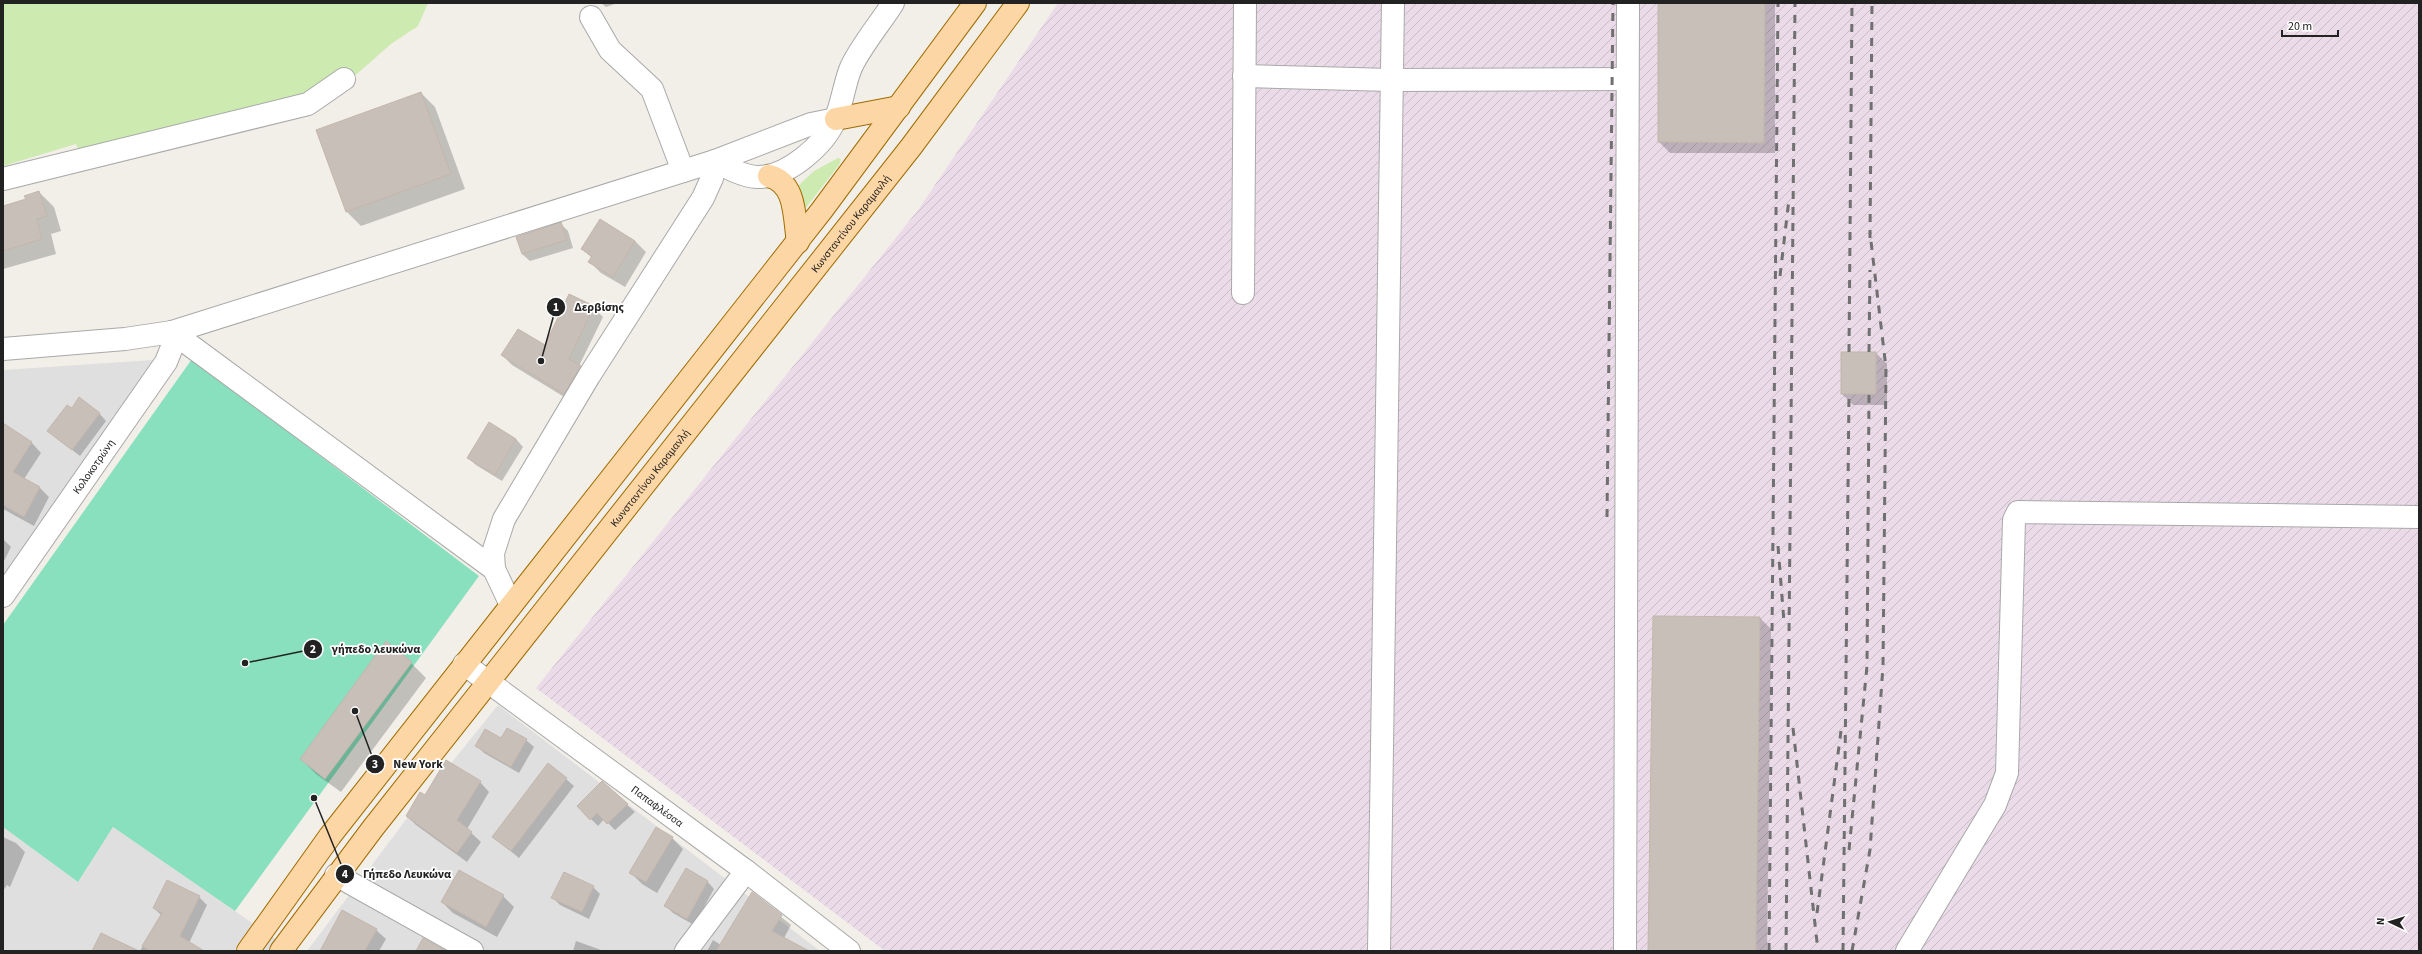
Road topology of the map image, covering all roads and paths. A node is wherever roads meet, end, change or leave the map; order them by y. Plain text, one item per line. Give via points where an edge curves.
1 (893, 3) edge
2 (975, 3) edge
3 (1018, 3) edge
4 (1245, 3) edge
5 (1392, 3) edge
6 (1628, 3) edge
7 (590, 18) dead end
8 (1244, 76) junction
9 (344, 79) dead end
10 (1627, 79) junction
11 (1392, 80) junction
12 (899, 108) junction
13 (836, 119) junction
14 (715, 161) junction
15 (683, 171) junction
16 (769, 176) junction
17 (3, 179) edge
18 (798, 242) junction
19 (1243, 293) dead end
20 (172, 332) junction
21 (3, 349) edge
22 (2419, 518) edge
23 (494, 569) junction
24 (3, 596) edge
25 (511, 605) junction
26 (464, 664) junction
27 (488, 682) junction
28 (746, 872) junction
29 (336, 875) junction
30 (248, 951) edge
31 (281, 951) edge
32 (472, 951) edge
33 (686, 951) edge
34 (849, 951) edge
35 (1379, 951) edge
36 (1625, 951) edge
37 (1907, 951) edge

1 - 13 street via 851,68
2 - 12 main road
3 - 27 main road, Κωνσταντίνου Καραμανλή via 885,180
4 - 8 street
5 - 11 street
6 - 10 street
7 - 15 street via 610,50 652,89
8 - 11 street
8 - 19 street
9 - 17 street via 308,104
10 - 11 street
10 - 36 street
11 - 35 street
12 - 13 main road
12 - 18 main road
13 - 14 street via 810,124
13 - 16 street via 812,151 796,163
14 - 15 street
14 - 16 street via 742,174
14 - 23 street via 712,178 703,198 589,376 504,519 493,553
15 - 20 street
16 - 18 main road via 781,182 790,194
18 - 25 main road
20 - 21 street via 125,339
20 - 23 street
20 - 24 street, Κολοκοτρώνη via 172,347 166,362
22 - 37 street via 2018,512 2014,520 2007,773 1995,805
23 - 25 street
25 - 26 main road
26 - 27 street, Παπαφλέσσα
26 - 30 main road via 330,836
27 - 28 street, Παπαφλέσσα
27 - 29 main road, Κωνσταντίνου Καραμανλή
28 - 33 street
28 - 34 street, Παπαφλέσσα
29 - 31 main road, Κωνσταντίνου Καραμανλή
29 - 32 street

